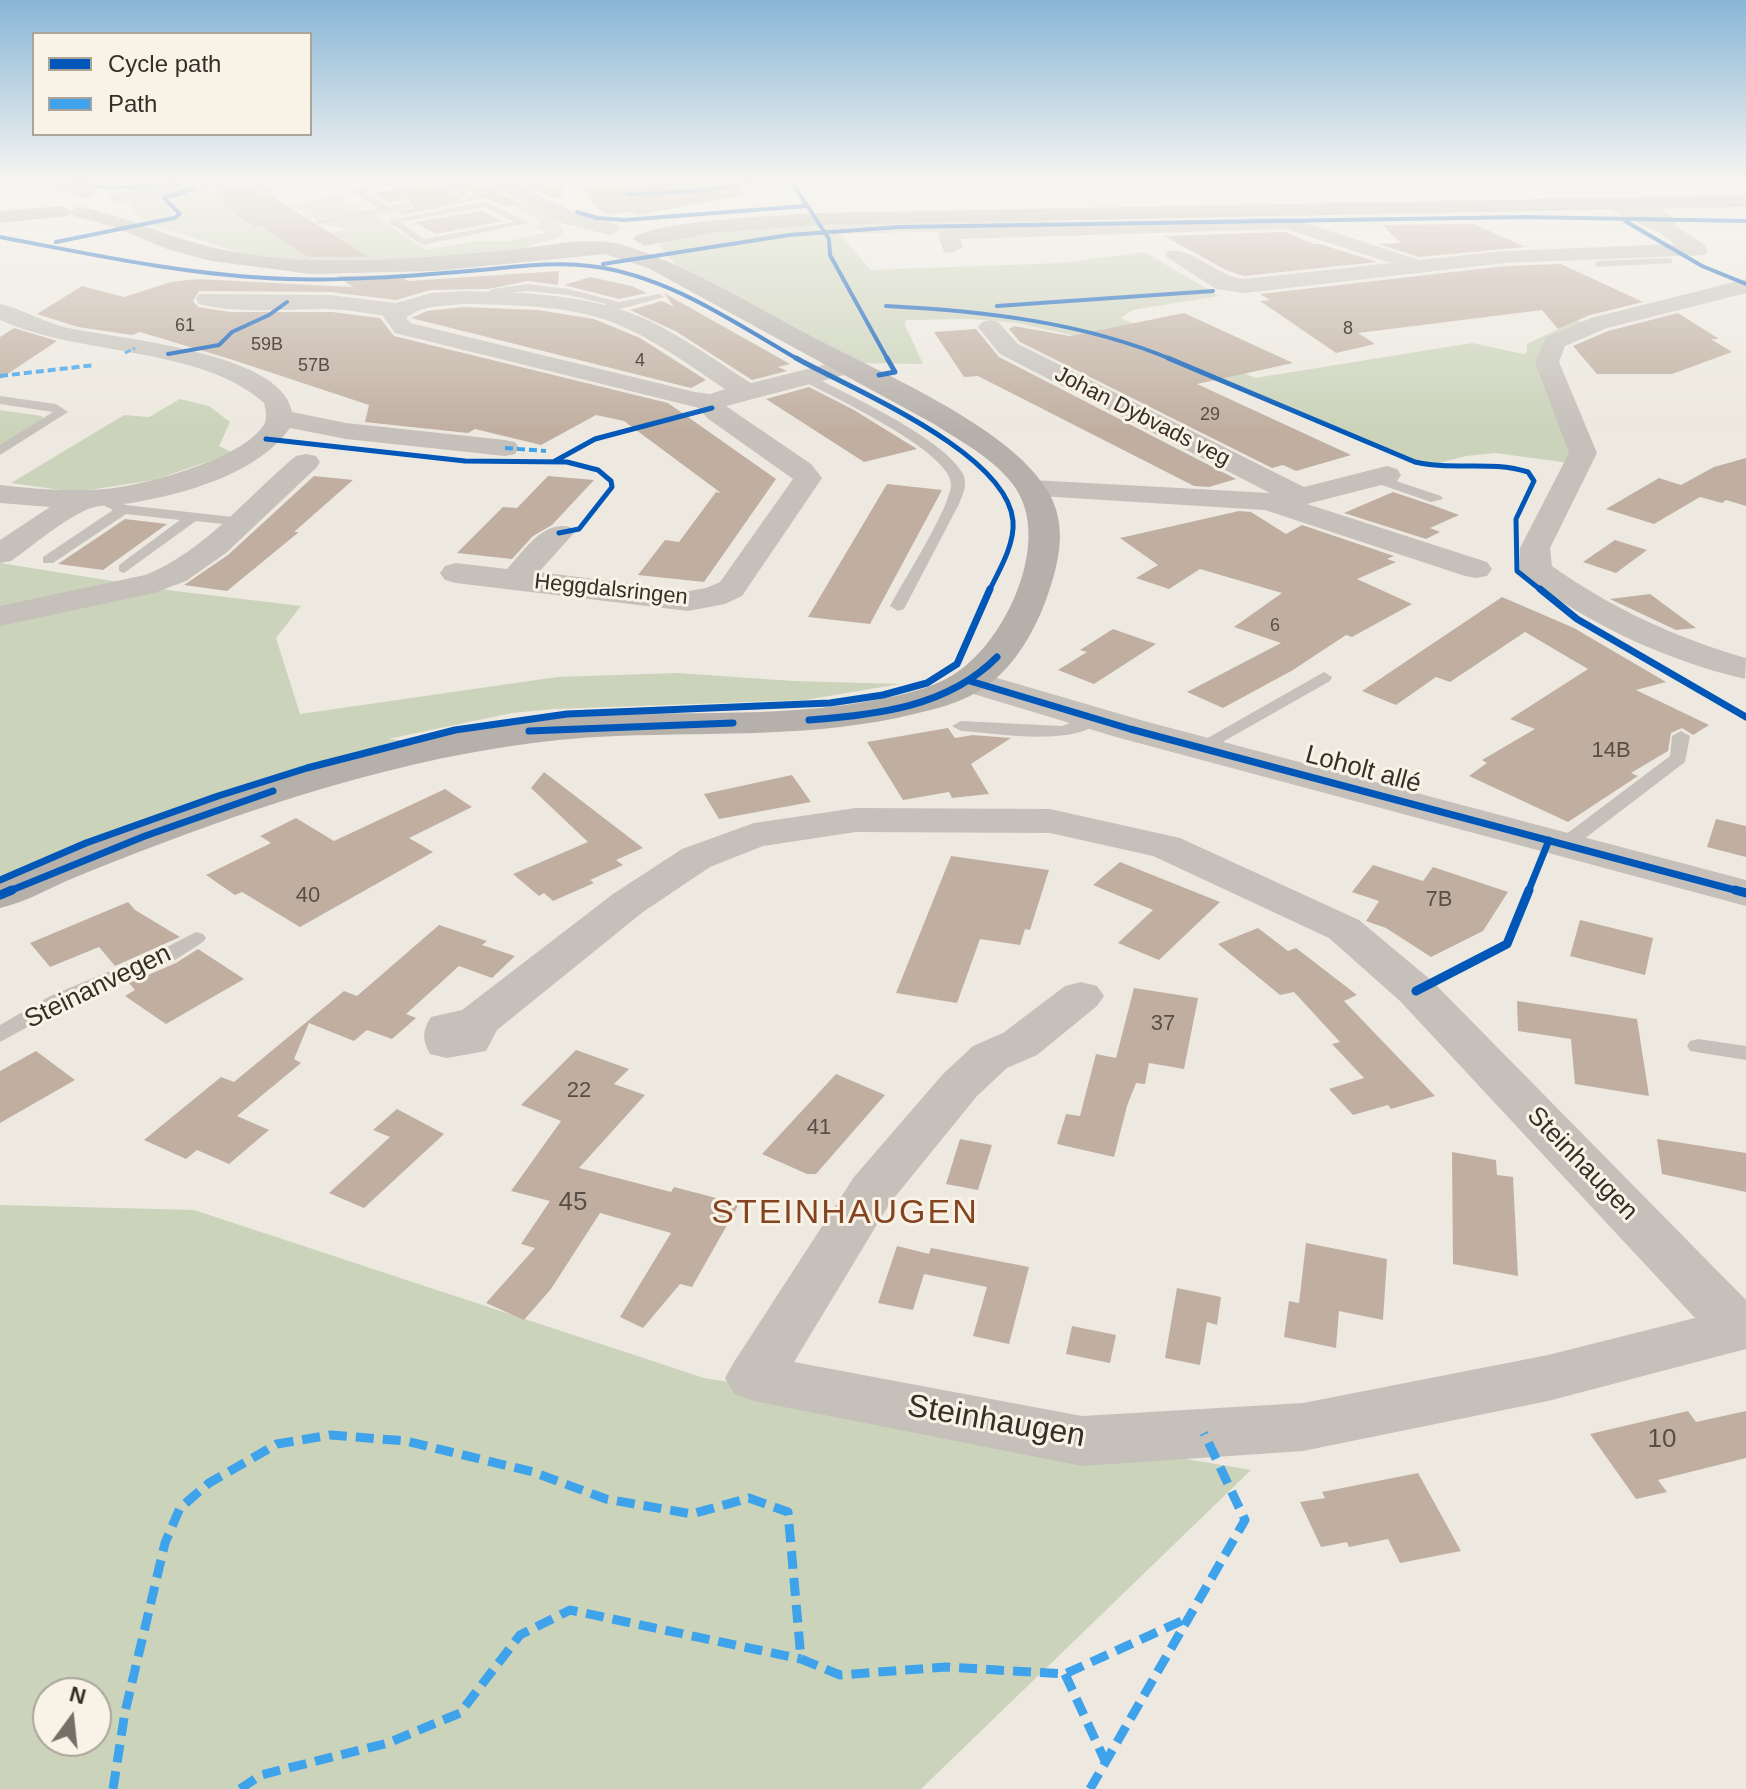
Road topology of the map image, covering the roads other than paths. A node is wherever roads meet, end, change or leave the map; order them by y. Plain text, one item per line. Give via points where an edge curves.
1 (277, 264) edge
2 (420, 264) edge
3 (659, 264) edge
4 (1192, 264) edge
5 (1417, 264) edge
6 (1436, 264) edge
7 (1600, 264) edge
8 (1725, 264) edge
9 (1422, 266) junction
10 (1746, 275) edge
11 (1620, 280) dead end
12 (1746, 286) edge
13 (659, 297) dead end
14 (207, 299) dead end
15 (608, 309) junction
16 (398, 310) junction
17 (0, 311) edge
18 (990, 327) dead end
19 (847, 367) junction
20 (805, 377) junction
21 (746, 391) junction
22 (0, 400) edge
23 (714, 402) junction
24 (281, 418) junction
25 (505, 448) dead end
26 (0, 451) edge
27 (306, 462) dead end
28 (1381, 477) joint
29 (1033, 489) junction
30 (0, 494) edge
31 (1301, 497) junction
32 (1436, 499) dead end
33 (1268, 501) junction
34 (102, 503) junction
35 (193, 517) junction
36 (241, 522) junction
37 (559, 533) dead end
38 (0, 554) edge
39 (48, 560) dead end
40 (124, 568) dead end
41 (1476, 569) dead end
42 (456, 573) dead end
43 (515, 579) junction
44 (898, 606) dead end
45 (0, 616) edge
46 (1746, 669) edge
47 (1324, 677) dead end
48 (970, 681) junction
49 (1094, 719) junction
50 (961, 726) dead end
51 (1681, 736) dead end
52 (1199, 748) junction
53 (1564, 845) junction
54 (1746, 893) edge
55 (0, 895) edge
56 (196, 938) dead end
57 (1081, 996) dead end
58 (476, 1023) dead end
59 (0, 1035) edge
60 (1698, 1046) dead end
61 (1746, 1053) edge
62 (1743, 1328) edge

1 - 2 main road
3 - 19 main road
4 - 9 street via 1234,286
5 - 9 street
6 - 9 street
7 - 11 lane
8 - 10 street
12 - 46 street via 1599,323 1555,342 1547,362 1583,453 1535,548 1536,570 1570,596 1697,656
13 - 15 lane
14 - 16 street via 330,302
15 - 16 street via 486,298 430,301
15 - 21 street
16 - 23 street via 393,321 412,331 674,397
17 - 24 street via 65,335 230,371 276,397
18 - 31 street, Johan Dybvads veg via 1009,349
19 - 20 street
19 - 29 main road via 975,437
20 - 21 street
20 - 44 lane via 939,454 957,475 952,504
21 - 23 street
22 - 26 lane via 62,412
23 - 43 street, Heggdalsringen via 716,412 808,478 731,589 688,601
24 - 25 street via 346,431
24 - 34 street via 266,439 223,465
27 - 36 street
28 - 31 street, Johan Dybvads veg
28 - 32 lane, Johan Dybvads veg
29 - 33 street, Johan Dybvads veg
29 - 48 main road via 1048,529 1036,585 997,657
30 - 34 street
31 - 33 street, Johan Dybvads veg
33 - 41 street, Johan Dybvads veg
34 - 35 lane
34 - 38 street
34 - 39 lane
35 - 36 lane
35 - 40 lane
36 - 45 street via 165,580
37 - 43 street, Heggdalsringen
42 - 43 street, Heggdalsringen
47 - 52 lane
48 - 49 street, Loholt allé
48 - 55 main road via 915,702 850,716 535,730 450,745 210,811
49 - 50 lane via 1062,731
49 - 52 street, Loholt allé
51 - 53 lane via 1679,758
52 - 53 street, Loholt allé
53 - 54 street, Loholt allé
56 - 59 lane, Steinanvegen via 58,1001
57 - 62 street, Steinhaugen via 1020,1044 990,1057 960,1085 872,1190 754,1378 1082,1441 1303,1427 1548,1378
58 - 62 street, Steinhaugen via 628,903 696,858 754,835 856,820 1050,821 1166,847 1344,929 1416,991
60 - 61 lane

